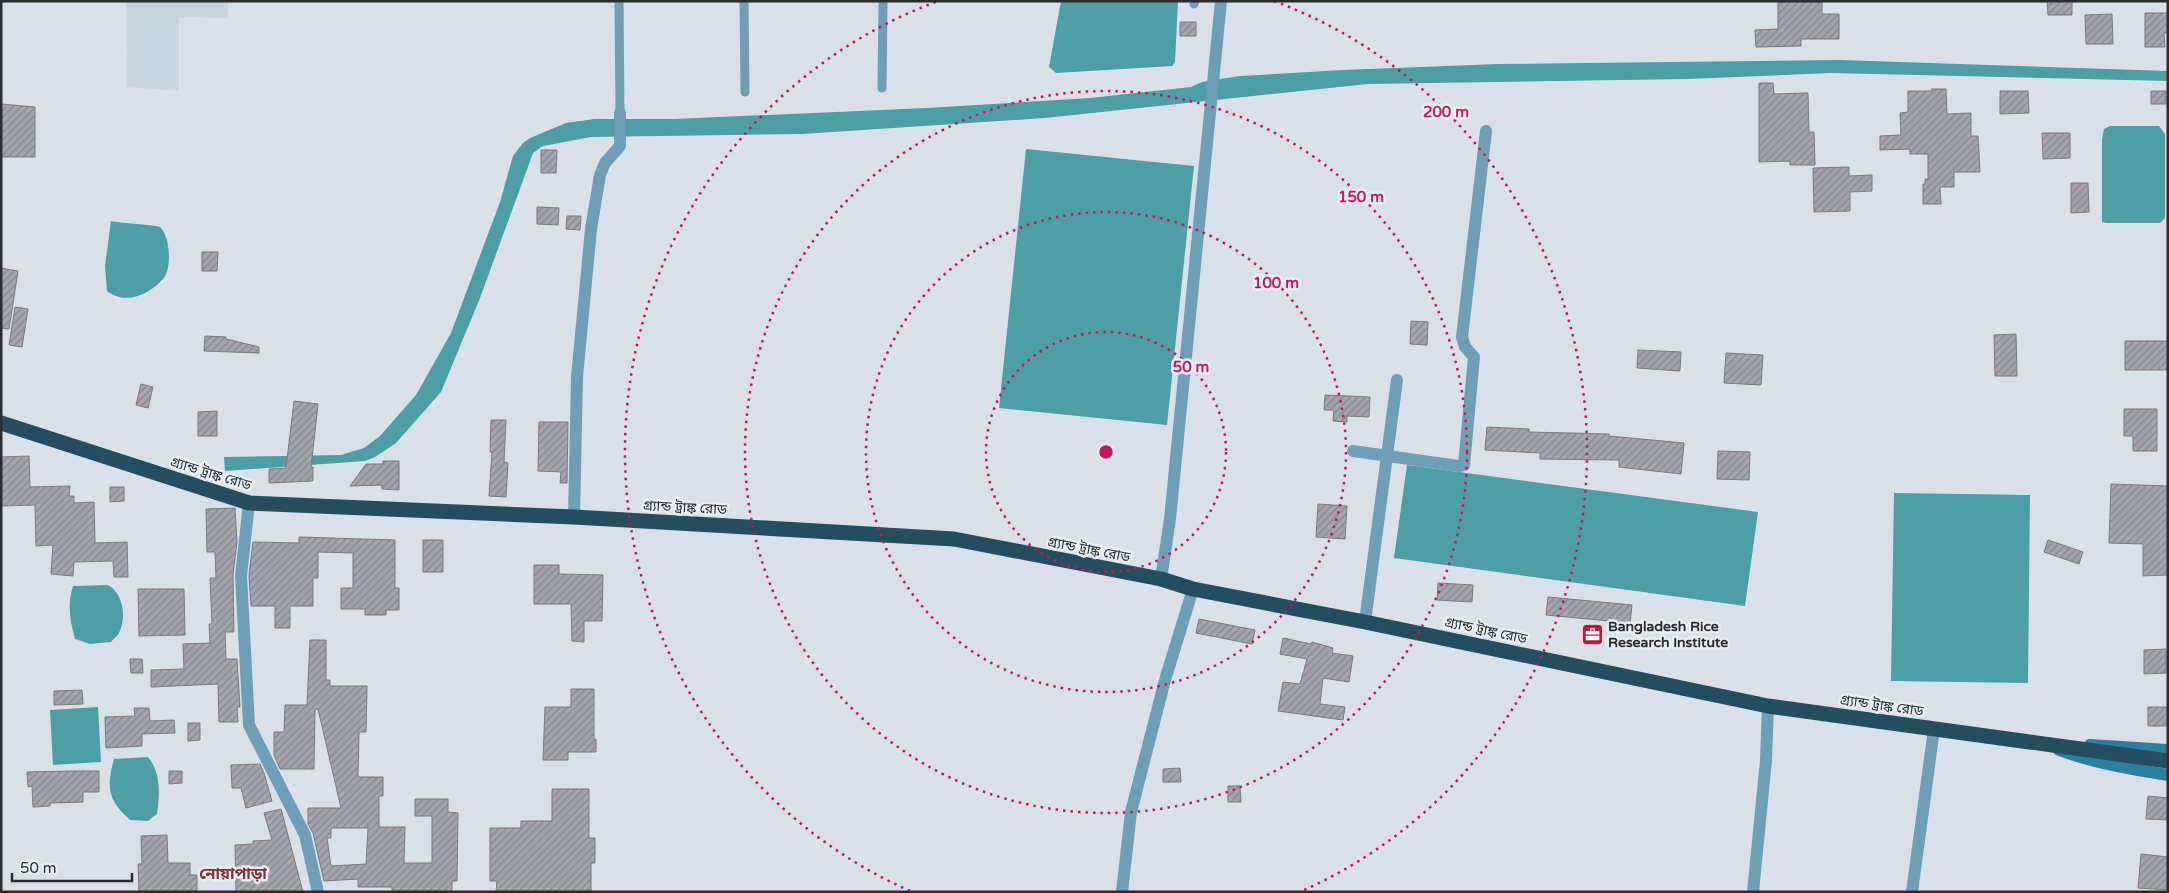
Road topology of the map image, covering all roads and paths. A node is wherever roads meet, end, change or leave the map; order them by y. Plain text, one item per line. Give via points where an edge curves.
1 (619, 1) edge
2 (744, 1) edge
3 (883, 1) edge
4 (1221, 1) edge
5 (882, 88) dead end
6 (745, 92) dead end
7 (620, 113) joint
8 (1486, 131) dead end
9 (1397, 380) dead end
10 (1, 423) edge
11 (1354, 451) dead end
12 (1387, 456) junction
13 (249, 503) junction
14 (574, 517) junction
15 (1161, 579) junction
16 (1193, 589) junction
17 (1365, 622) junction
18 (1768, 706) junction
19 (1934, 729) junction
20 (2045, 744) junction
21 (2168, 750) edge
22 (2160, 760) edge
23 (2168, 775) edge
24 (318, 892) edge
25 (1122, 892) edge
26 (1753, 892) edge
27 (1912, 892) edge

1 - 7 lane
2 - 6 lane
3 - 5 lane
4 - 15 street via 1170,519
7 - 14 street via 620,146 600,175 591,229 577,377
8 - 12 street via 1462,337 1465,347 1474,357 1464,465
9 - 12 street
10 - 13 highway, গ্র্যান্ড ট্রাঙ্ক রোড
11 - 12 street
12 - 17 street
13 - 14 highway, গ্র্যান্ড ট্রাঙ্ক রোড
13 - 24 street via 241,576 249,725 305,835
14 - 15 highway, গ্র্যান্ড ট্রাঙ্ক রোড via 954,539
15 - 16 highway, গ্র্যান্ড ট্রাঙ্ক রোড
16 - 17 highway, গ্র্যান্ড ট্রাঙ্ক রোড
16 - 25 street via 1165,680 1131,812
17 - 18 highway, গ্র্যান্ড ট্রাঙ্ক রোড
18 - 19 highway, গ্র্যান্ড ট্রাঙ্ক রোড
18 - 26 street
19 - 20 highway, গ্র্যান্ড ট্রাঙ্ক রোড
19 - 27 street
20 - 21 street
20 - 22 highway, গ্র্যান্ড ট্রাঙ্ক রোড
20 - 23 street via 2128,769

